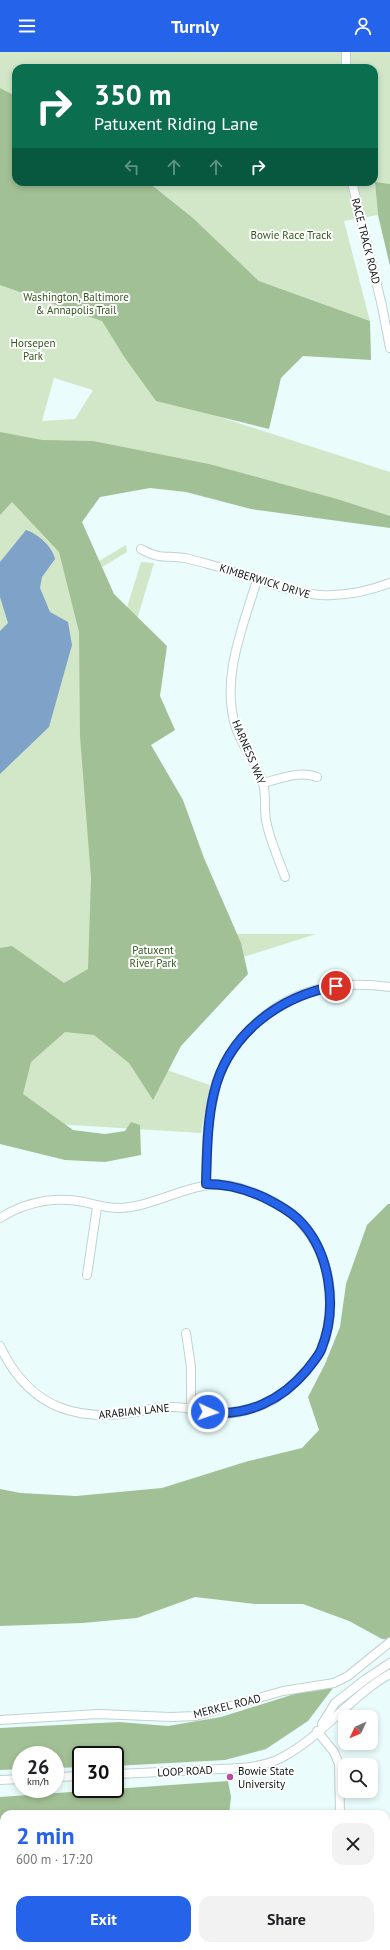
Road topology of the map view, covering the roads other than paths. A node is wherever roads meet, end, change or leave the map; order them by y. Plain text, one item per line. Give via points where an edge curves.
1 (346, 52) edge
2 (346, 64) edge
3 (353, 186) edge
4 (390, 348) edge
5 (141, 549) dead end
6 (257, 580) junction
7 (390, 583) edge
8 (317, 777) dead end
9 (263, 783) junction
10 (285, 877) dead end
11 (388, 986) edge
12 (206, 1184) junction
13 (97, 1207) junction
14 (0, 1218) edge
15 (87, 1275) dead end
16 (186, 1333) dead end
17 (0, 1346) edge
18 (191, 1408) junction
19 (390, 1642) edge
20 (390, 1663) edge
21 (390, 1674) edge
22 (0, 1720) edge
23 (317, 1731) junction
24 (124, 1773) edge
25 (12, 1779) edge
26 (0, 1780) edge
27 (340, 1810) edge

1 - 2 street
3 - 4 street, RACE TRACK ROAD
5 - 6 street, KIMBERWICK DRIVE via 162,558 184,558
6 - 7 street, KIMBERWICK DRIVE via 308,595 326,597 361,593
6 - 9 street, HARNESS WAY via 236,648 231,695 236,727
8 - 9 street via 309,774 294,775
9 - 10 street, HARNESS WAY via 267,826
11 - 12 street via 336,986 309,992 268,1014 237,1043 222,1069 214,1093 209,1127
12 - 13 street, ARABIAN LANE via 143,1205
12 - 18 street, ARABIAN LANE via 220,1184 246,1190 275,1203 298,1219 316,1244 327,1274 331,1295 330,1315 320,1351 302,1375 271,1401 249,1410 222,1414
13 - 14 street, ARABIAN LANE via 60,1199 23,1205
13 - 15 street
16 - 18 street via 191,1367
17 - 18 street, ARABIAN LANE via 12,1369 26,1385 42,1398 63,1408 85,1414 108,1416 163,1407
19 - 22 street, MERKEL ROAD via 348,1676 334,1683 283,1692 196,1716 98,1714
20 - 23 street, LOOP ROAD via 336,1703
21 - 23 street, LOOP ROAD
23 - 24 street, LOOP ROAD via 281,1758 254,1766
23 - 27 street via 334,1752 339,1764
25 - 26 street

